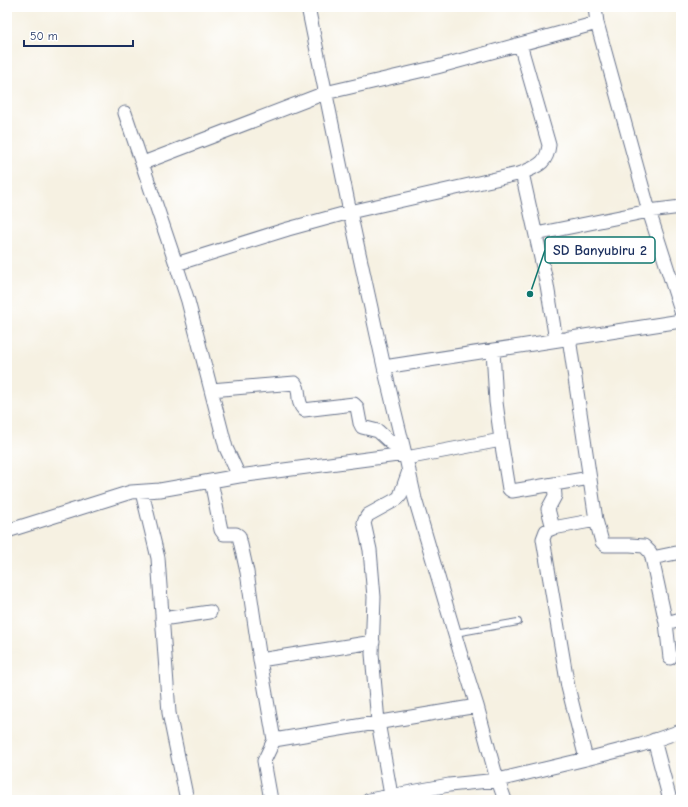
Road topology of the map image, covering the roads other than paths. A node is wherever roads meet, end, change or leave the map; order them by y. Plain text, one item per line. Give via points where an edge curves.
1 (308, 7) edge
2 (595, 7) edge
3 (596, 23) junction
4 (520, 44) junction
5 (325, 93) junction
6 (125, 114) dead end
7 (142, 163) junction
8 (522, 173) junction
9 (681, 207) edge
10 (649, 211) junction
11 (350, 212) junction
12 (536, 234) junction
13 (176, 264) junction
14 (681, 311) edge
15 (681, 321) edge
16 (569, 338) junction
17 (556, 340) junction
18 (492, 350) junction
19 (384, 367) junction
20 (211, 390) junction
21 (501, 440) junction
22 (406, 456) junction
23 (239, 476) junction
24 (590, 478) junction
25 (211, 481) junction
26 (554, 484) junction
27 (142, 492) junction
28 (596, 520) junction
29 (553, 528) junction
30 (7, 531) edge
31 (681, 552) edge
32 (652, 558) junction
33 (210, 612) dead end
34 (162, 619) junction
35 (681, 619) edge
36 (518, 622) dead end
37 (666, 623) junction
38 (455, 632) junction
39 (373, 642) junction
40 (670, 658) dead end
41 (260, 660) junction
42 (477, 706) junction
43 (378, 722) junction
44 (681, 731) edge
45 (274, 740) junction
46 (654, 740) junction
47 (586, 759) junction
48 (498, 780) junction
49 (391, 796) junction
50 (187, 800) edge
51 (271, 800) edge
52 (369, 800) edge
53 (505, 800) edge
54 (670, 800) edge

1 - 5 street
2 - 3 street
3 - 4 street
3 - 10 street
4 - 5 street via 437,67
4 - 8 street via 549,145 546,158
5 - 7 street
5 - 11 street
6 - 7 street
7 - 13 street
8 - 11 street
8 - 12 street
9 - 10 street
10 - 12 street
10 - 14 street
11 - 13 street
11 - 19 street
12 - 17 street
13 - 20 street
15 - 16 street
16 - 17 street
16 - 24 street
17 - 18 street
18 - 19 street
18 - 21 street
19 - 22 street
20 - 22 street via 295,383 298,386 300,405 304,410 354,404 362,427 378,431
20 - 23 street via 226,448
21 - 22 street
21 - 26 street via 509,489 512,491
22 - 23 street
22 - 38 street via 415,499
22 - 39 street via 400,496 368,515 364,523 370,550 374,597
23 - 25 street
24 - 26 street
24 - 28 street
25 - 27 street
25 - 41 street via 221,530 224,534 239,536
26 - 29 street via 555,496 548,509
27 - 30 street via 131,492
27 - 34 street via 158,558
28 - 29 street
28 - 32 street via 605,545 644,546
29 - 47 street via 546,531 543,539 568,687
31 - 32 street
32 - 37 street
33 - 34 street
34 - 50 street via 169,713
35 - 37 street
36 - 38 lane
37 - 40 street
38 - 42 street
39 - 41 street
39 - 43 street
41 - 45 street
42 - 43 street
42 - 48 street
43 - 45 street
43 - 49 street
44 - 46 street
45 - 51 street via 264,760
46 - 47 street
46 - 54 street
47 - 48 street
48 - 49 street
48 - 53 street
49 - 52 street

